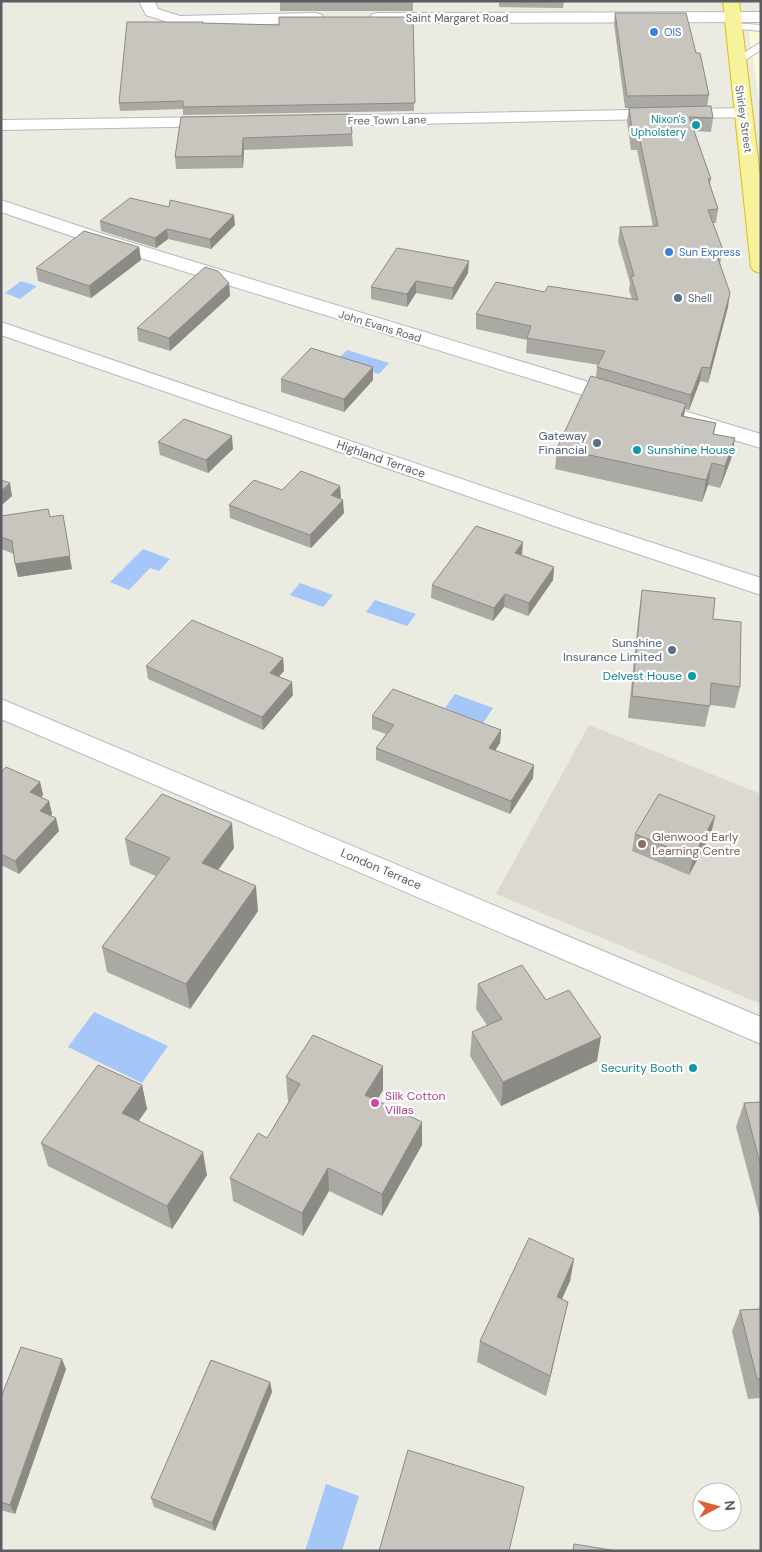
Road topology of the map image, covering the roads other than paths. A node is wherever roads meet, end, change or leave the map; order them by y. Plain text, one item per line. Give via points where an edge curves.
1 (273, 1) edge
2 (149, 7) edge
3 (733, 15) edge
4 (761, 17) edge
5 (270, 18) junction
6 (329, 18) edge
7 (358, 18) edge
8 (761, 28) edge
9 (761, 45) edge
10 (736, 61) junction
11 (743, 113) junction
12 (298, 121) edge
13 (229, 122) edge
14 (1, 125) edge
15 (1, 206) edge
16 (761, 267) edge
17 (1, 328) edge
18 (639, 404) edge
19 (667, 413) edge
20 (761, 441) edge
21 (761, 587) edge
22 (1, 708) edge
23 (761, 1031) edge

1 - 5 street
2 - 5 street via 170,20 180,21
3 - 4 street, Saint Margaret Road
3 - 7 street, Saint Margaret Road
3 - 8 lane
3 - 10 highway, Shirley Street
5 - 6 street
9 - 10 lane
10 - 11 highway, Shirley Street
11 - 12 street, Free Town Lane
11 - 16 highway, Shirley Street
13 - 14 street
15 - 18 street, John Evans Road
17 - 21 street, Highland Terrace
19 - 20 street
22 - 23 street, London Terrace

